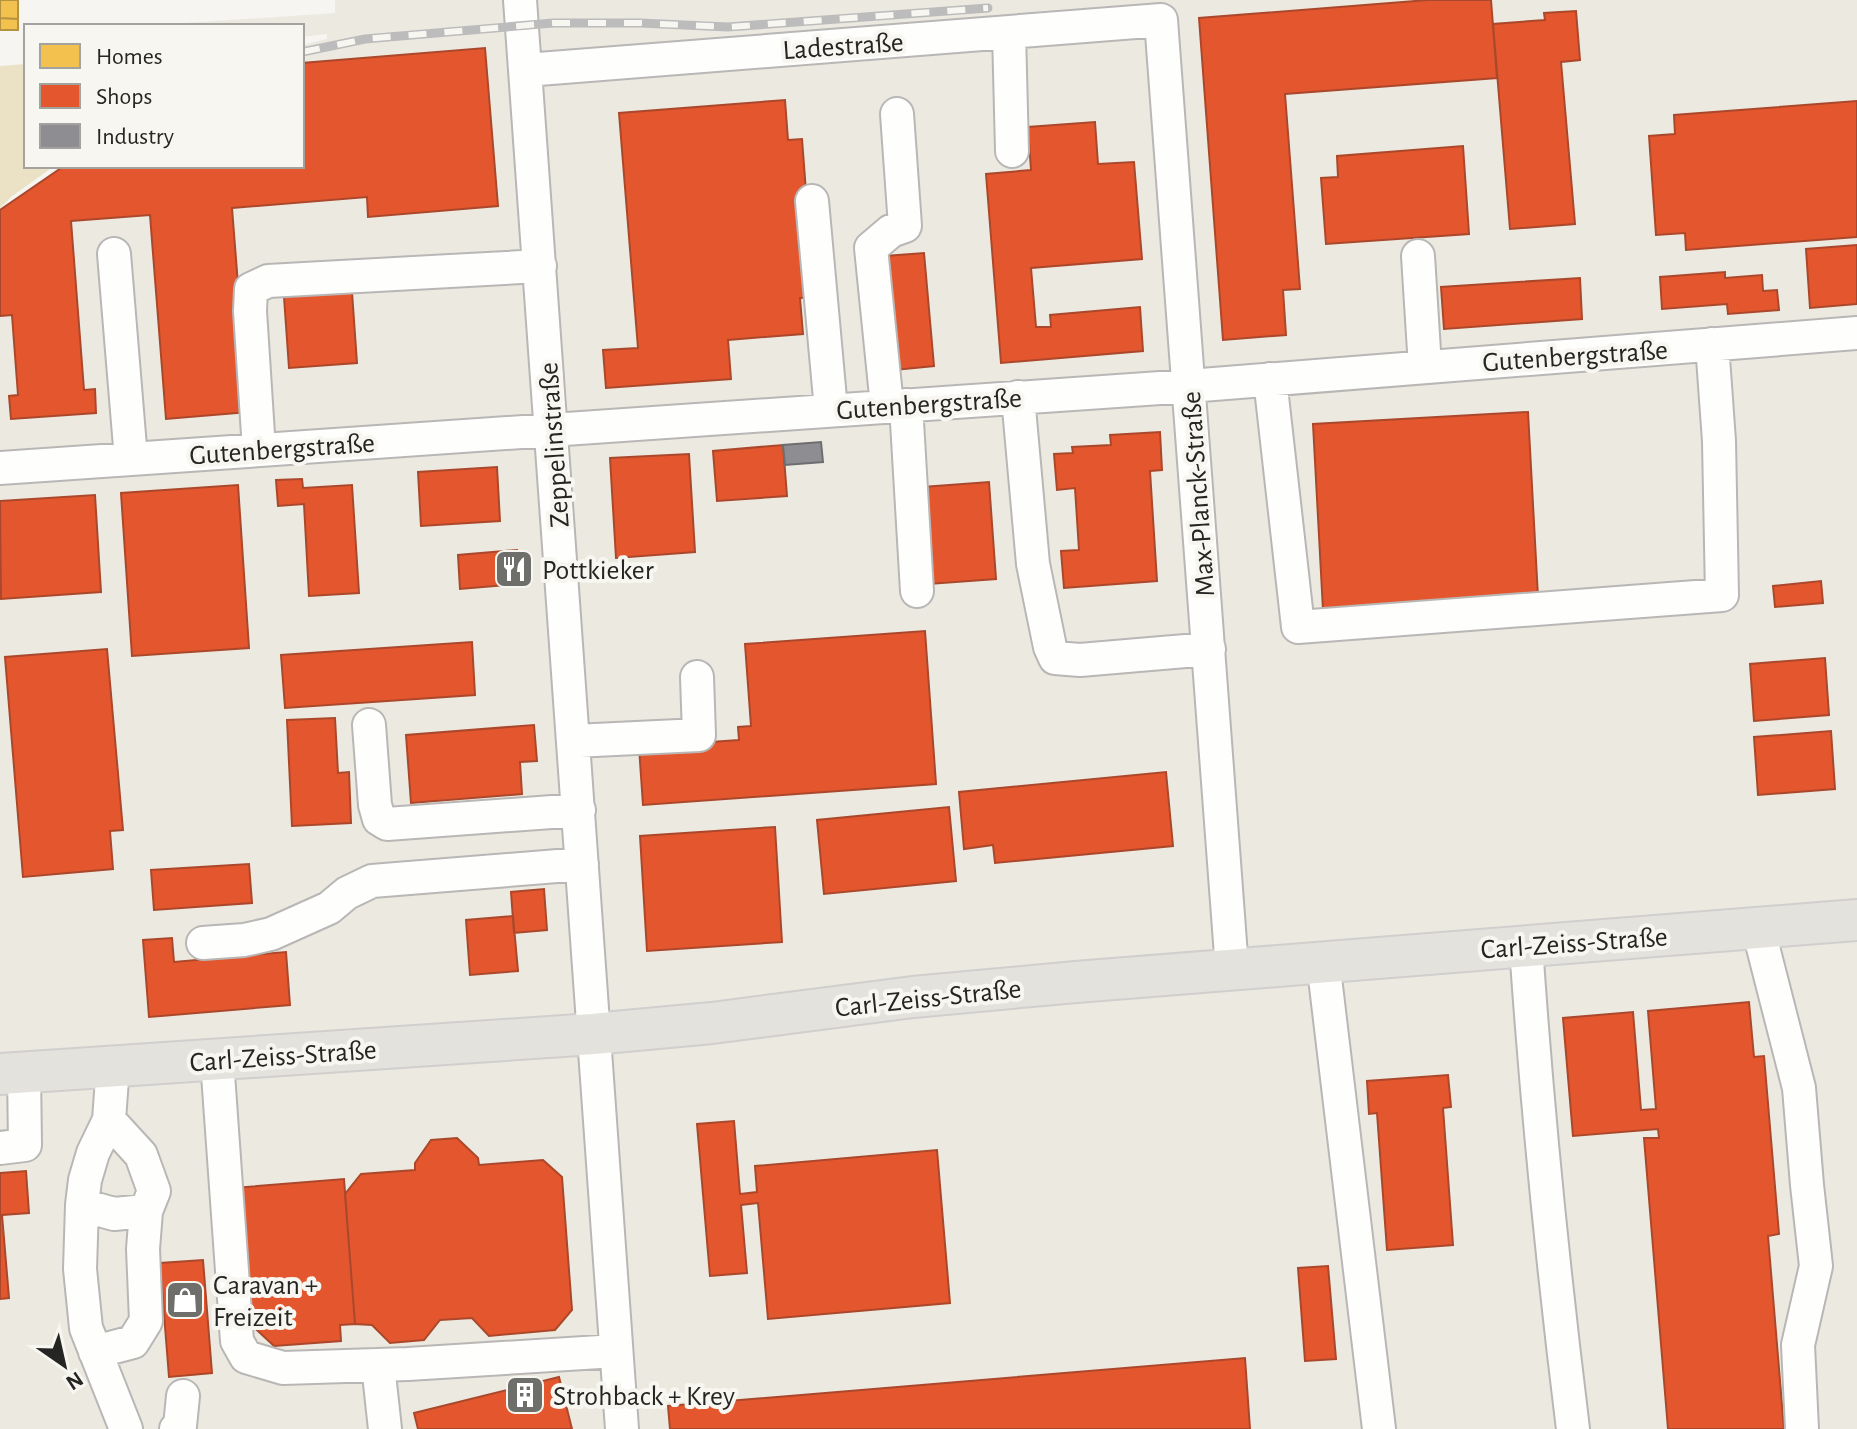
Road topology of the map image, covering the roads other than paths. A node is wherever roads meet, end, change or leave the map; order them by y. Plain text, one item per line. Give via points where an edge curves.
1 (520, 0) edge
2 (1161, 20) joint
3 (1009, 32) junction
4 (526, 70) junction
5 (897, 114) dead end
6 (1012, 151) dead end
7 (812, 201) dead end
8 (114, 254) dead end
9 (1418, 256) dead end
10 (540, 266) junction
11 (1857, 333) edge
12 (1712, 344) junction
13 (1425, 367) junction
14 (1270, 379) junction
15 (1189, 386) junction
16 (1018, 397) junction
17 (897, 405) junction
18 (831, 410) junction
19 (552, 429) junction
20 (259, 450) junction
21 (131, 459) junction
22 (0, 468) edge
23 (917, 591) dead end
24 (1209, 649) junction
25 (697, 677) dead end
26 (369, 725) dead end
27 (574, 741) junction
28 (579, 810) junction
29 (582, 864) junction
30 (1857, 920) edge
31 (1758, 928) junction
32 (203, 943) dead end
33 (1526, 946) junction
34 (1323, 961) junction
35 (1232, 969) junction
36 (593, 1034) junction
37 (217, 1060) junction
38 (113, 1065) junction
39 (12, 1073) edge
40 (109, 1120) junction
41 (0, 1148) edge
42 (82, 1205) junction
43 (146, 1211) junction
44 (616, 1351) junction
45 (95, 1352) junction
46 (378, 1365) junction
47 (183, 1396) dead end
48 (126, 1429) edge
49 (176, 1429) edge
50 (385, 1429) edge
51 (622, 1429) edge
52 (1379, 1429) edge
53 (1573, 1429) edge
54 (1802, 1429) edge

1 - 4 street, Zeppelinstraße
2 - 3 street, Ladestraße
2 - 15 street, Max-Planck-Straße
3 - 4 street, Ladestraße
3 - 6 street
4 - 10 street, Zeppelinstraße
5 - 17 street via 905,226 871,248
7 - 18 street
8 - 21 street
9 - 13 street
10 - 19 street, Zeppelinstraße
10 - 20 street via 268,281 251,289
11 - 12 street, Gutenbergstraße
12 - 13 street, Gutenbergstraße
12 - 14 street via 1722,595 1298,627
13 - 14 street, Gutenbergstraße
14 - 15 street, Gutenbergstraße
15 - 16 street, Gutenbergstraße
15 - 24 street, Max-Planck-Straße
16 - 17 street, Gutenbergstraße
16 - 24 street via 1033,564 1055,658
17 - 18 street, Gutenbergstraße
17 - 23 street
18 - 19 street, Gutenbergstraße
19 - 20 street, Gutenbergstraße
19 - 27 street, Zeppelinstraße
20 - 21 street, Gutenbergstraße
21 - 22 street, Gutenbergstraße
24 - 35 street, Max-Planck-Straße
25 - 27 street via 699,735
26 - 28 street via 375,805 379,819 387,824
27 - 28 street, Zeppelinstraße
28 - 29 street, Zeppelinstraße
29 - 32 street via 372,881 271,934
29 - 36 street, Zeppelinstraße
30 - 31 main road, Carl-Zeiss-Straße
31 - 33 main road, Carl-Zeiss-Straße
31 - 54 street via 1799,1088 1816,1266 1798,1345
33 - 34 main road, Carl-Zeiss-Straße
33 - 53 street via 1536,1094
34 - 35 main road, Carl-Zeiss-Straße
34 - 52 street
35 - 36 main road, Carl-Zeiss-Straße via 913,997
36 - 37 main road, Carl-Zeiss-Straße
36 - 44 street, Zeppelinstraße
37 - 38 main road, Carl-Zeiss-Straße
37 - 46 street via 237,1341 246,1357 283,1368
38 - 39 main road, Carl-Zeiss-Straße
38 - 40 street
39 - 41 street via 25,1145
40 - 42 street via 93,1153
40 - 43 street via 141,1155 154,1191
42 - 43 street via 114,1214
42 - 45 street via 80,1269 86,1328
43 - 45 street via 146,1321 133,1342
44 - 46 street
44 - 51 street, Zeppelinstraße
45 - 48 street
46 - 50 street
47 - 49 street

